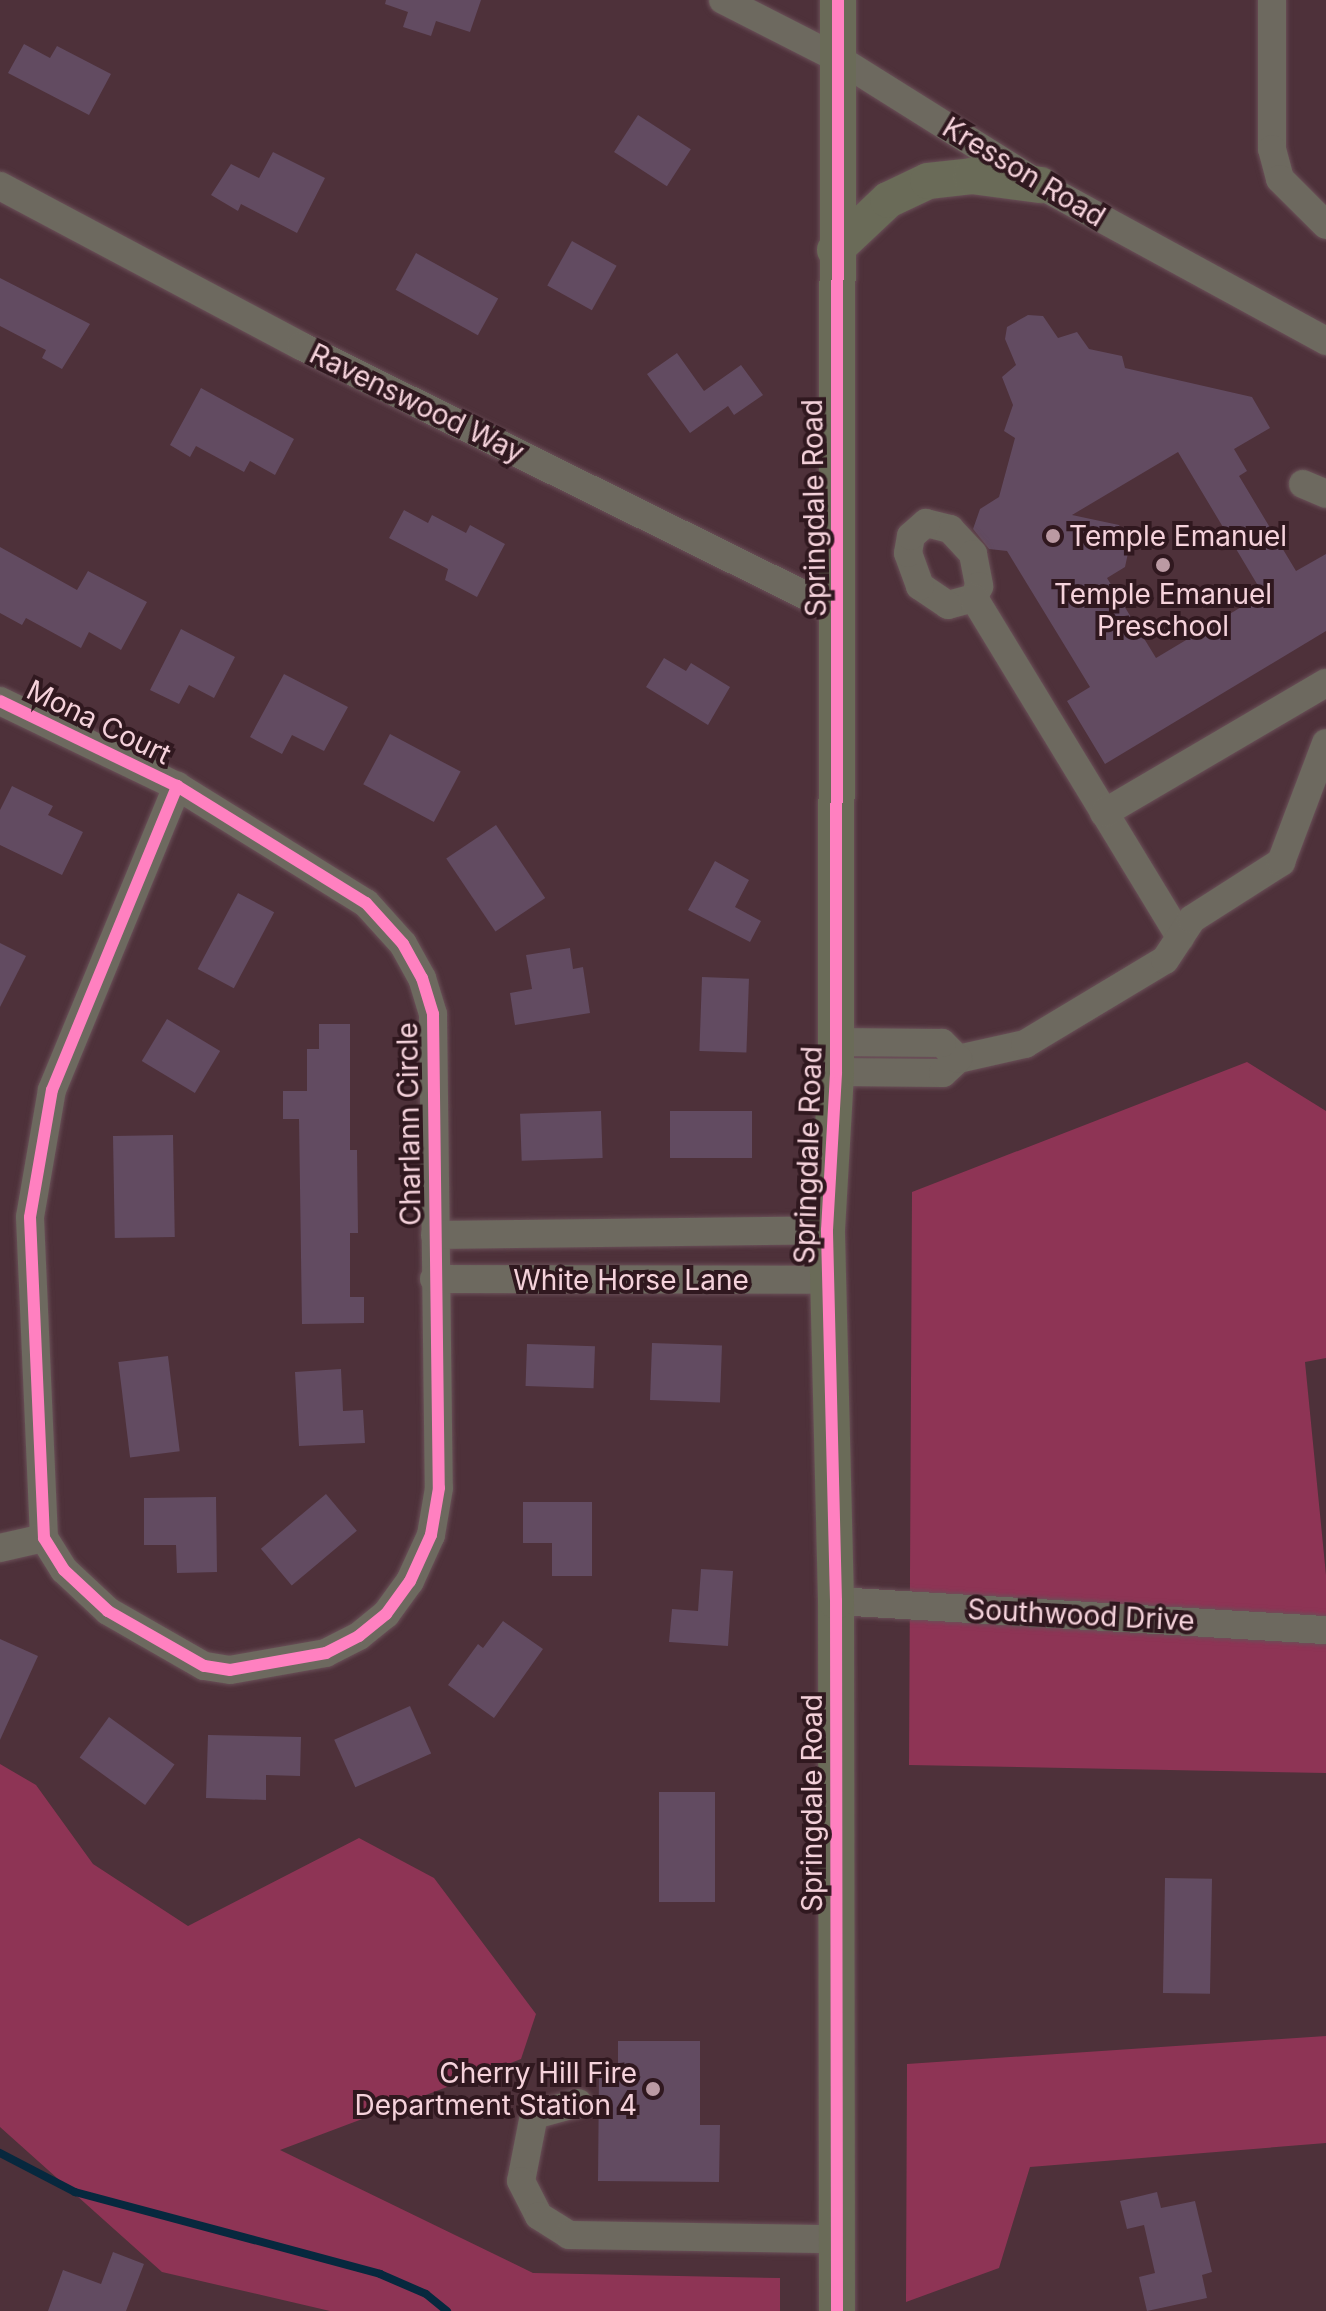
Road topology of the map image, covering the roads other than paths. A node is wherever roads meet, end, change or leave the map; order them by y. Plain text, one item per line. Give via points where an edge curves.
1 (723, 0) edge
2 (838, 0) edge
3 (1272, 0) edge
4 (839, 59) junction
5 (1040, 185) junction
6 (0, 186) edge
7 (1326, 225) edge
8 (835, 250) junction
9 (1326, 341) edge
10 (974, 598) dead end
11 (839, 612) junction
12 (1326, 683) edge
13 (0, 701) edge
14 (1326, 743) edge
15 (177, 786) junction
16 (1104, 813) junction
17 (1180, 937) junction
18 (836, 1057) junction
19 (827, 1230) junction
20 (435, 1235) junction
21 (434, 1279) junction
22 (829, 1280) junction
23 (44, 1538) junction
24 (0, 1548) edge
25 (836, 1601) junction
26 (1326, 1630) edge
27 (578, 2103) dead end
28 (836, 2239) junction
29 (837, 2311) edge

1 - 4 street, Kresson Road
2 - 4 main road, Springdale Road
3 - 7 street via 1272,149 1280,179
4 - 5 street, Kresson Road
4 - 8 main road, Springdale Road
5 - 8 main road via 972,176 928,181 888,200
5 - 9 street, Kresson Road
6 - 11 street, Ravenswood Way via 301,346
8 - 11 main road, Springdale Road
10 - 16 street
11 - 18 main road, Springdale Road
12 - 16 street
13 - 15 street, Mona Court
14 - 17 street via 1281,862 1192,919
15 - 20 street, Charlann Circle via 366,903 403,944 422,978 433,1014
15 - 23 street via 52,1090 30,1217
16 - 17 street
17 - 18 street via 1165,960 1025,1044 958,1059 942,1043
18 - 19 main road, Springdale Road
19 - 20 street, White Horse Lane
19 - 22 main road, Springdale Road
20 - 21 street, Charlann Circle
21 - 22 street, White Horse Lane
21 - 23 street, Charlann Circle via 439,1488 431,1535 402,1592 359,1636 326,1653 230,1670 204,1666 108,1611 64,1570
22 - 25 main road, Springdale Road
23 - 24 street
25 - 26 street, Southwood Drive
25 - 28 main road, Springdale Road
27 - 28 street via 534,2115 521,2181 539,2216 569,2235
28 - 29 main road, Springdale Road

